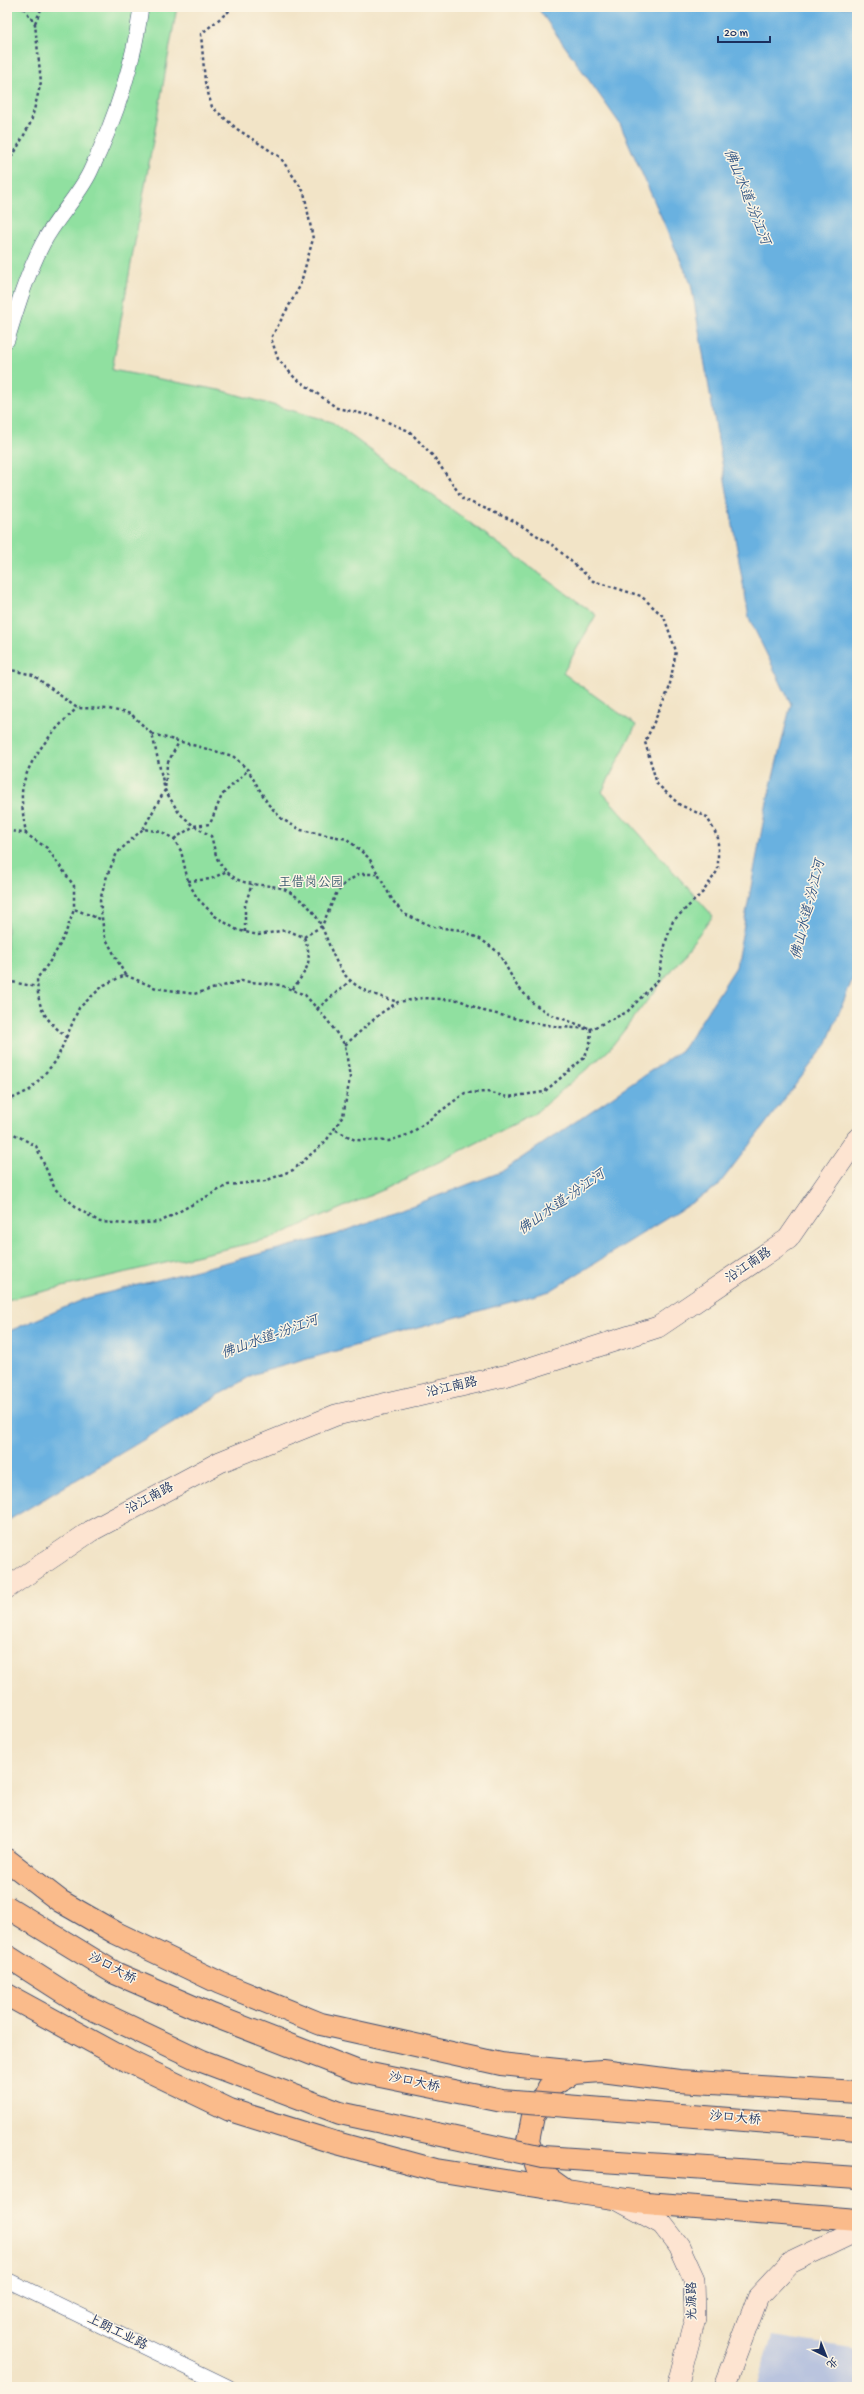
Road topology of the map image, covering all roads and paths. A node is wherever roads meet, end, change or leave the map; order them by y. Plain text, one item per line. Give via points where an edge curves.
1 (24, 7) edge
2 (42, 7) edge
3 (140, 7) edge
4 (234, 7) edge
5 (35, 24) junction
6 (7, 161) edge
7 (7, 340) edge
8 (7, 669) edge
9 (77, 708) junction
10 (152, 734) junction
11 (179, 742) junction
12 (248, 770) junction
13 (165, 790) junction
14 (194, 826) junction
15 (143, 829) junction
16 (7, 830) edge
17 (26, 834) junction
18 (174, 839) junction
19 (227, 871) junction
20 (378, 874) junction
21 (188, 880) junction
22 (252, 884) junction
23 (74, 909) junction
24 (100, 919) junction
25 (322, 926) junction
26 (245, 932) junction
27 (304, 938) junction
28 (125, 975) junction
29 (7, 981) edge
30 (350, 981) junction
31 (37, 987) junction
32 (292, 990) junction
33 (398, 1002) junction
34 (317, 1009) junction
35 (591, 1029) junction
36 (67, 1038) junction
37 (345, 1045) junction
38 (7, 1101) edge
39 (334, 1129) junction
40 (7, 1133) edge
41 (857, 1139) edge
42 (7, 1588) edge
43 (7, 1860) edge
44 (7, 1907) edge
45 (7, 1956) edge
46 (7, 1995) edge
47 (579, 2072) junction
48 (857, 2092) edge
49 (857, 2129) edge
50 (857, 2178) edge
51 (570, 2192) junction
52 (617, 2200) junction
53 (857, 2220) edge
54 (857, 2231) edge
55 (7, 2280) edge
56 (228, 2387) edge
57 (677, 2387) edge
58 (724, 2387) edge

1 - 5 path
2 - 5 path
3 - 7 street via 137,41 117,109 90,174 44,243 19,300
4 - 35 path via 201,34 205,82 212,107 237,129 280,157 304,192 313,239 300,286 271,338 278,359 294,376 337,408 373,416 410,431 434,457 463,499 512,520 554,546 593,582 641,596 664,617 676,650 669,689 645,742 657,784 680,805 706,818 718,838 718,870 703,892 673,921 658,980 627,1012
5 - 6 path via 41,82 31,122 15,152
8 - 9 path via 33,675
9 - 10 path via 109,709 131,714
9 - 17 path via 51,734 35,759 23,786
10 - 11 path
10 - 13 path
11 - 12 path via 233,756
11 - 13 path via 167,764
12 - 14 path via 222,795 210,824
12 - 20 path via 268,804 282,819 301,830 347,839 369,858
13 - 14 path via 179,813
13 - 15 path
14 - 18 path
14 - 19 path via 211,836 220,864
15 - 18 path via 162,832
15 - 24 path via 118,853 107,876 100,900
16 - 17 path
17 - 23 path via 47,848 63,868 74,886
18 - 21 path via 181,851
19 - 21 path via 211,878
19 - 22 path via 236,880
20 - 25 path via 359,874 344,884 336,894
20 - 35 path via 392,901 404,914 434,927 461,930 482,940 498,952 517,986 533,1003 549,1014
21 - 26 path via 197,898 215,916
22 - 25 path via 282,888 303,902
22 - 26 path via 245,904
23 - 24 path
23 - 31 path via 68,932 51,962 37,978
24 - 28 path via 104,935
25 - 27 path
25 - 30 path via 339,967
26 - 27 path via 258,935 286,930
27 - 32 path via 310,954 306,972
28 - 32 path via 156,988 194,994 241,981 280,985
28 - 36 path via 104,985 79,1008
29 - 31 path
30 - 33 path via 371,994
30 - 34 path
31 - 36 path via 37,1002 49,1022
32 - 34 path via 305,995
33 - 35 path via 423,998 458,1000 530,1022
33 - 37 path via 381,1012
34 - 37 path
35 - 39 path via 590,1044 584,1058 544,1092 508,1098 487,1092 465,1093 410,1134 389,1141 355,1140
36 - 38 path via 56,1061 30,1090
37 - 39 path via 350,1078 343,1116
39 - 40 path via 326,1141 293,1170 265,1181 228,1185 160,1222 128,1224 100,1222 80,1210 55,1189 36,1146
41 - 42 street, 沿江南路 via 788,1239 658,1327 508,1375 322,1420 220,1462 91,1531
43 - 47 main road via 60,1901 116,1933 220,1983 321,2024 501,2064
44 - 49 main road, 沙口大桥, bridge via 115,1973 212,2015 356,2071 502,2101
45 - 50 main road, bridge via 82,2004 202,2061 340,2113 543,2157
46 - 51 main road via 128,2061 230,2110 436,2170
47 - 48 main road via 602,2071 679,2081
47 - 51 main road via 549,2087 533,2116 528,2141 538,2171
51 - 52 main road
52 - 53 main road
52 - 57 street, 光源路 via 662,2224 679,2246 694,2279 695,2319
54 - 58 street via 790,2263 758,2297
55 - 56 street, 上朗工业路

